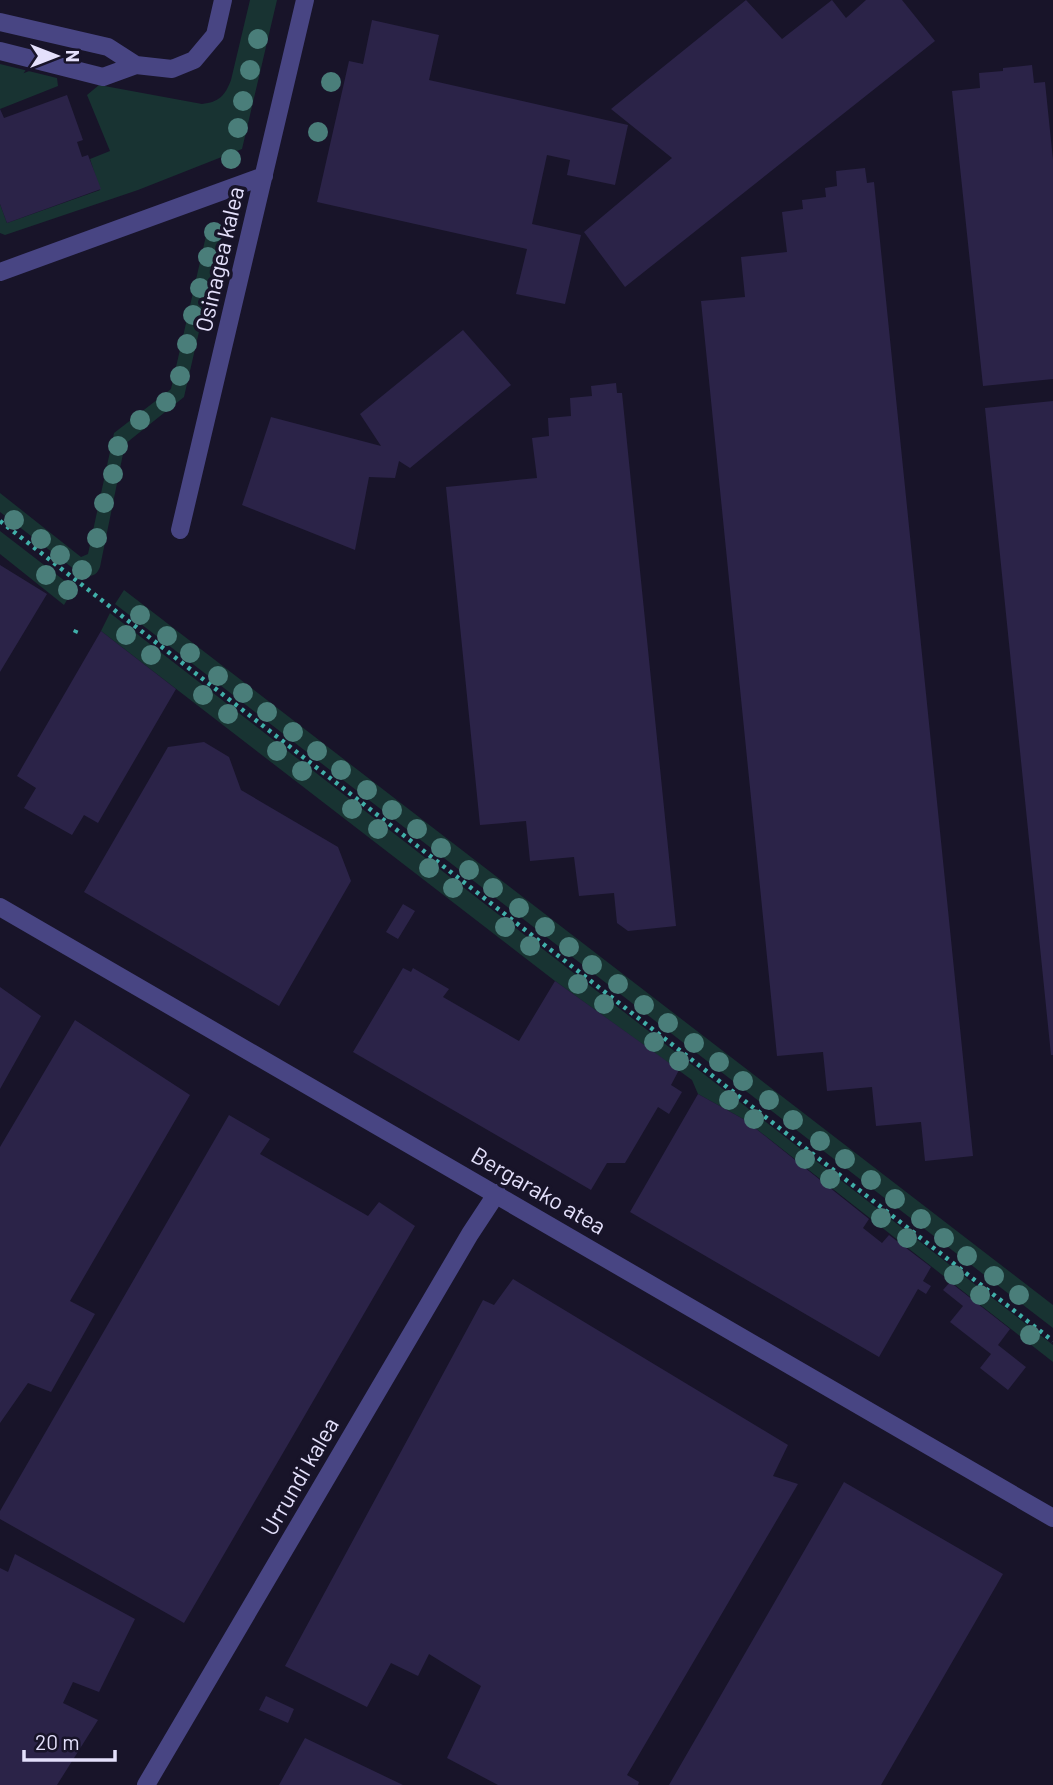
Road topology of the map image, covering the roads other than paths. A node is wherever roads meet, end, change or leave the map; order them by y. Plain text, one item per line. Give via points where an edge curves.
1 (223, 0) edge
2 (305, 0) edge
3 (0, 22) edge
4 (0, 51) edge
5 (135, 65) junction
6 (264, 176) junction
7 (0, 272) edge
8 (180, 530) dead end
9 (0, 906) edge
10 (497, 1194) junction
11 (1053, 1518) edge
12 (146, 1785) edge

1 - 5 street via 215,35 194,60 172,69
2 - 6 street, Osinagea kalea
3 - 5 street via 108,47
4 - 5 street via 103,77
6 - 7 street
6 - 8 street, Osinagea kalea
9 - 10 street, Bergarako atea
10 - 11 street, Bergarako atea
10 - 12 street, Urrundi kalea

